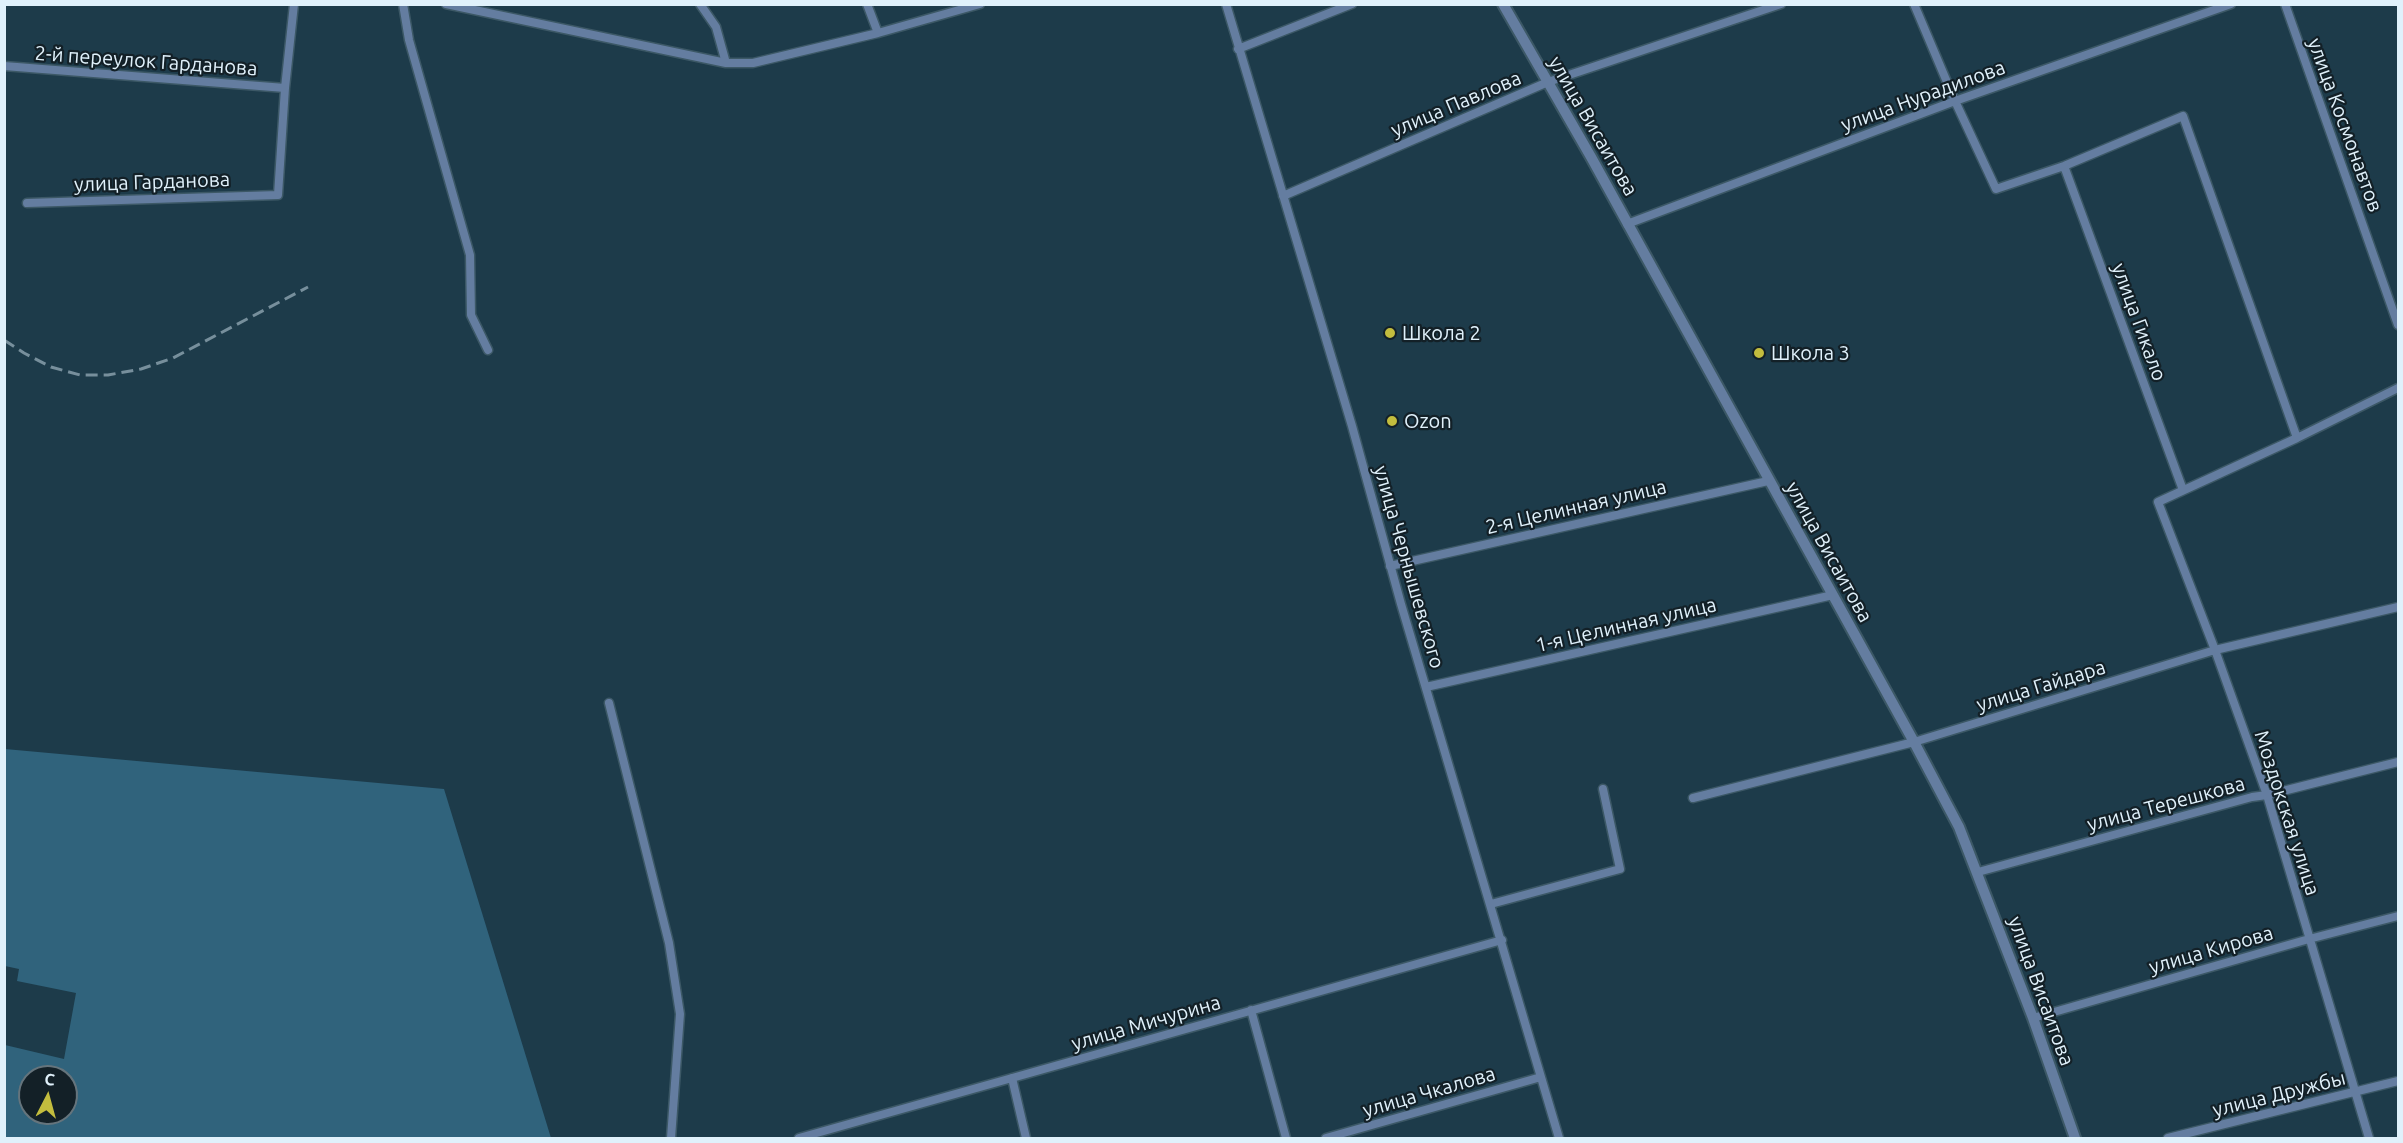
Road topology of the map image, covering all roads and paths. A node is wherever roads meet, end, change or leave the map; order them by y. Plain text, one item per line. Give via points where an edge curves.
1 (294, 4) edge
2 (403, 4) edge
3 (446, 4) edge
4 (700, 4) edge
5 (867, 4) edge
6 (980, 4) edge
7 (1226, 4) edge
8 (1352, 4) edge
9 (1503, 4) edge
10 (1781, 4) edge
11 (1914, 4) edge
12 (2231, 4) edge
13 (2285, 4) edge
14 (482, 8) edge
15 (878, 33) junction
16 (1238, 49) junction
17 (726, 63) junction
18 (4, 66) edge
19 (1548, 82) junction
20 (285, 88) junction
21 (1955, 101) junction
22 (2064, 166) junction
23 (1282, 196) junction
24 (27, 203) dead end
25 (1628, 224) junction
26 (2398, 325) edge
27 (488, 350) dead end
28 (2398, 388) edge
29 (2297, 438) junction
30 (1768, 481) junction
31 (2183, 490) junction
32 (1390, 566) junction
33 (1833, 596) junction
34 (2398, 608) edge
35 (2215, 650) junction
36 (1426, 687) junction
37 (609, 704) dead end
38 (1914, 742) junction
39 (2398, 762) edge
40 (1604, 789) dead end
41 (2267, 795) junction
42 (1693, 798) dead end
43 (1977, 872) junction
44 (1491, 904) junction
45 (2398, 916) edge
46 (2309, 939) junction
47 (1502, 940) junction
48 (1251, 1010) junction
49 (2033, 1018) junction
50 (1541, 1077) junction
51 (1012, 1078) junction
52 (2398, 1081) edge
53 (2355, 1092) junction
54 (671, 1138) edge
55 (799, 1138) edge
56 (1026, 1138) edge
57 (1286, 1138) edge
58 (1326, 1138) edge
59 (1559, 1138) edge
60 (2075, 1138) edge
61 (2168, 1138) edge
62 (2369, 1138) edge

1 - 20 street
2 - 27 street via 409,40 470,255 471,315
3 - 14 street
4 - 17 street via 716,27
5 - 15 street
6 - 15 street
7 - 16 street, улица Чернышевского
8 - 16 street
9 - 19 street, улица Висаитова
10 - 19 street, улица Павлова
11 - 21 street
12 - 21 street, улица Нурадилова
13 - 26 street, улица Космонавтов
14 - 17 street
15 - 17 street via 753,63
16 - 23 street, улица Чернышевского
18 - 20 street, 2-й переулок Гарданова
19 - 23 street, улица Павлова
19 - 25 street, улица Висаитова
20 - 24 street, улица Гарданова via 278,195
21 - 22 street via 1996,189
21 - 25 street, улица Нурадилова
22 - 29 street via 2183,116
22 - 31 street, улица Гикало
23 - 32 street, улица Чернышевского
25 - 30 street, улица Висаитова
28 - 29 street
29 - 31 street
30 - 32 street, 2-я Целинная улица
30 - 33 street, улица Висаитова
31 - 35 street, Моздокская улица via 2158,502
32 - 36 street, улица Чернышевского
33 - 36 street, 1-я Целинная улица
33 - 38 street, улица Висаитова
34 - 35 street, улица Гайдара
35 - 38 street, улица Гайдара
35 - 41 street, Моздокская улица
36 - 44 street, улица Чернышевского
37 - 54 street via 669,943 680,1014
38 - 42 street, улица Гайдара
38 - 43 street, улица Висаитова via 1959,827
39 - 41 street, улица Терешкова
40 - 44 street via 1620,868
41 - 43 street, улица Терешкова
41 - 46 street, Моздокская улица
43 - 49 street, улица Висаитова
44 - 47 street, улица Чернышевского
45 - 46 street, улица Кирова
46 - 49 street, улица Кирова
46 - 53 street, Моздокская улица
47 - 48 street, улица Мичурина
47 - 50 street, улица Чернышевского
48 - 51 street, улица Мичурина
48 - 57 street
49 - 60 street, улица Висаитова
50 - 58 street, улица Чкалова
50 - 59 street, улица Чернышевского
51 - 55 street, улица Мичурина
51 - 56 street
52 - 53 street, улица Дружбы
53 - 61 street, улица Дружбы
53 - 62 street, Моздокская улица

